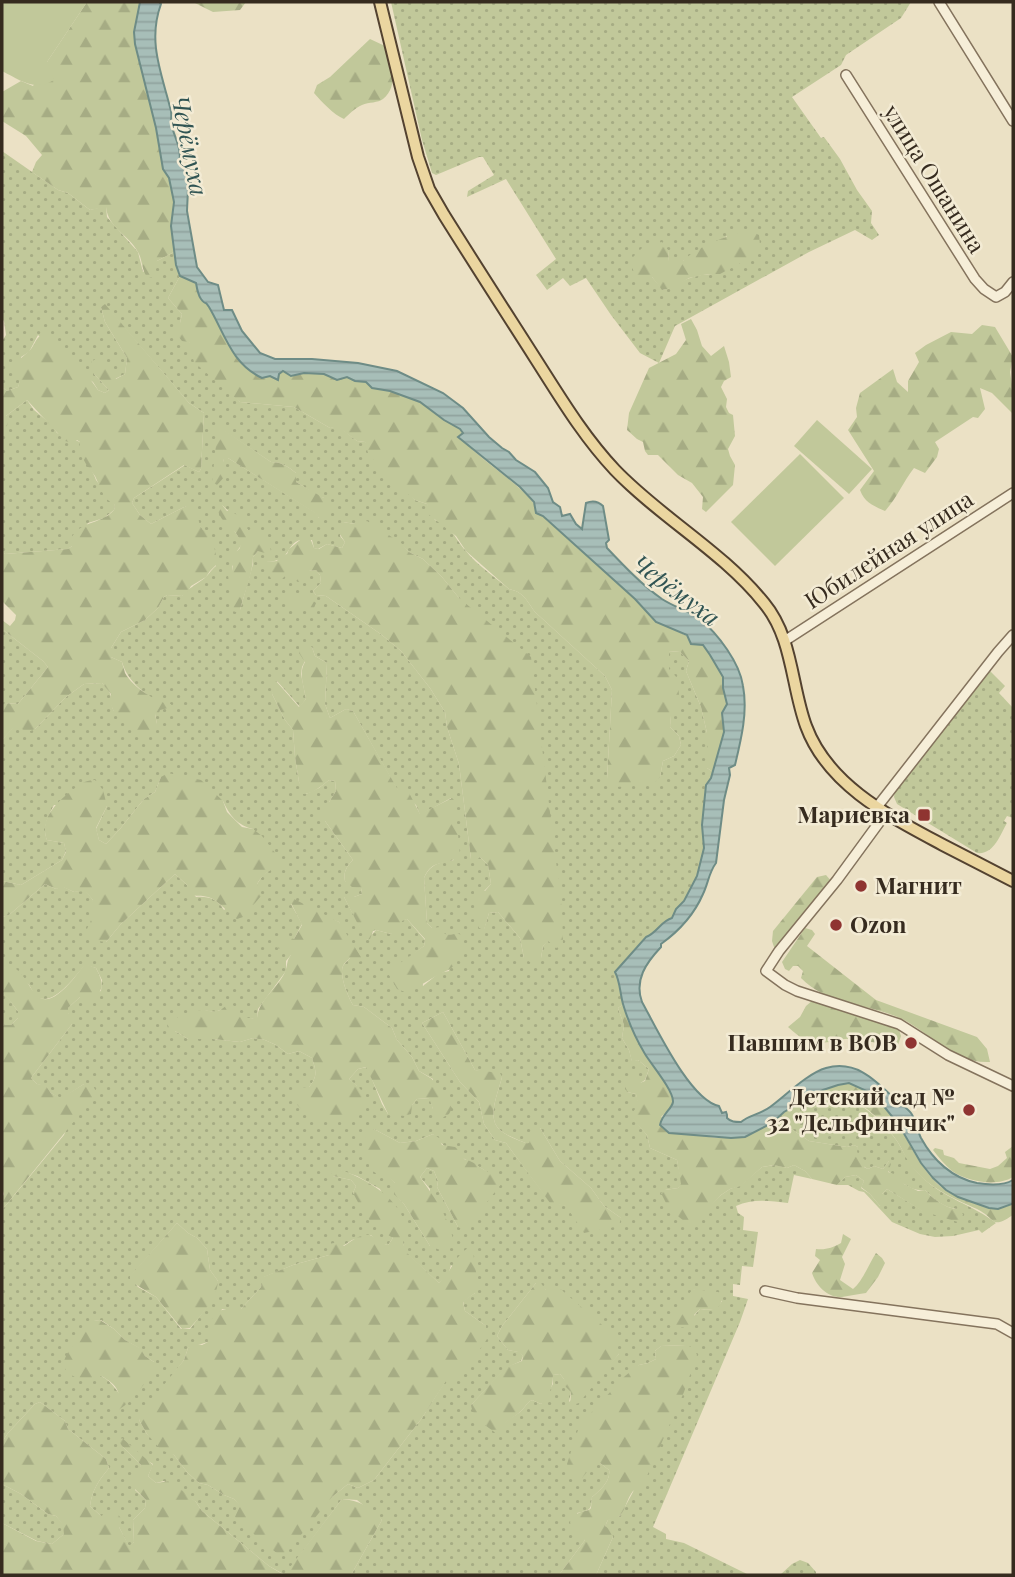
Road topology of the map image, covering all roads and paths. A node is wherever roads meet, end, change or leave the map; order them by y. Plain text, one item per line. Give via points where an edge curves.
1 (380, 2) edge
2 (939, 2) edge
3 (846, 75) dead end
4 (1013, 121) edge
5 (1013, 282) edge
6 (1013, 493) edge
7 (1013, 635) edge
8 (786, 640) junction
9 (881, 810) junction
10 (1013, 881) edge
11 (1013, 1086) edge
12 (765, 1291) dead end
13 (1013, 1333) edge

1 - 8 main road via 429,189 571,415 637,492 744,579
2 - 4 street
3 - 5 street, улица Ошанина via 969,271 996,297
6 - 8 street, Юбилейная улица
7 - 9 street
8 - 9 main road via 811,737 840,777
9 - 10 main road
9 - 11 street via 837,880 766,971 797,991 899,1024 948,1055
12 - 13 street via 998,1324

